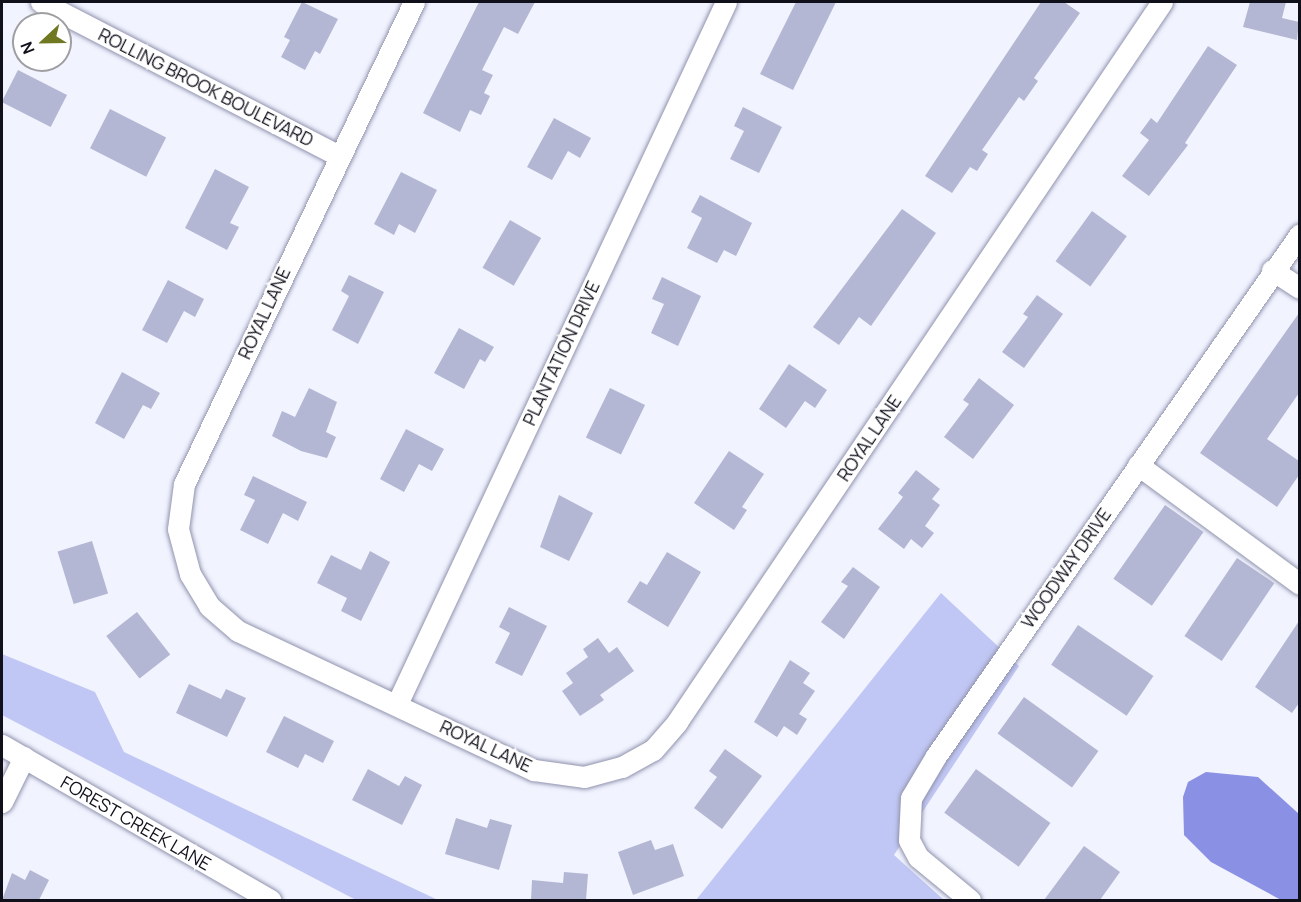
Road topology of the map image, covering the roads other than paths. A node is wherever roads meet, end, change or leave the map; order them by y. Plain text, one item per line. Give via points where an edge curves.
1 (41, 2) edge
2 (414, 2) edge
3 (1162, 2) edge
4 (719, 4) edge
5 (339, 156) junction
6 (1299, 234) edge
7 (1272, 270) junction
8 (1299, 288) edge
9 (1138, 465) junction
10 (1299, 584) edge
11 (397, 704) junction
12 (2, 745) edge
13 (24, 757) junction
14 (2, 802) edge
15 (270, 900) edge
16 (970, 900) edge

1 - 5 street, ROLLING BROOK BOULEVARD
2 - 5 street, ROYAL LANE
3 - 11 street, ROYAL LANE via 684,712 653,750 622,767 584,777 534,770
4 - 11 street, PLANTATION DRIVE
5 - 11 street, ROYAL LANE via 184,484 178,529 190,574 209,606 238,631
6 - 7 street, WOODWAY DRIVE
7 - 8 street
7 - 9 street, WOODWAY DRIVE
9 - 10 street
9 - 16 street, WOODWAY DRIVE via 911,798 909,840 918,857
12 - 13 street, FOREST CREEK LANE
13 - 14 street
13 - 15 street, FOREST CREEK LANE

